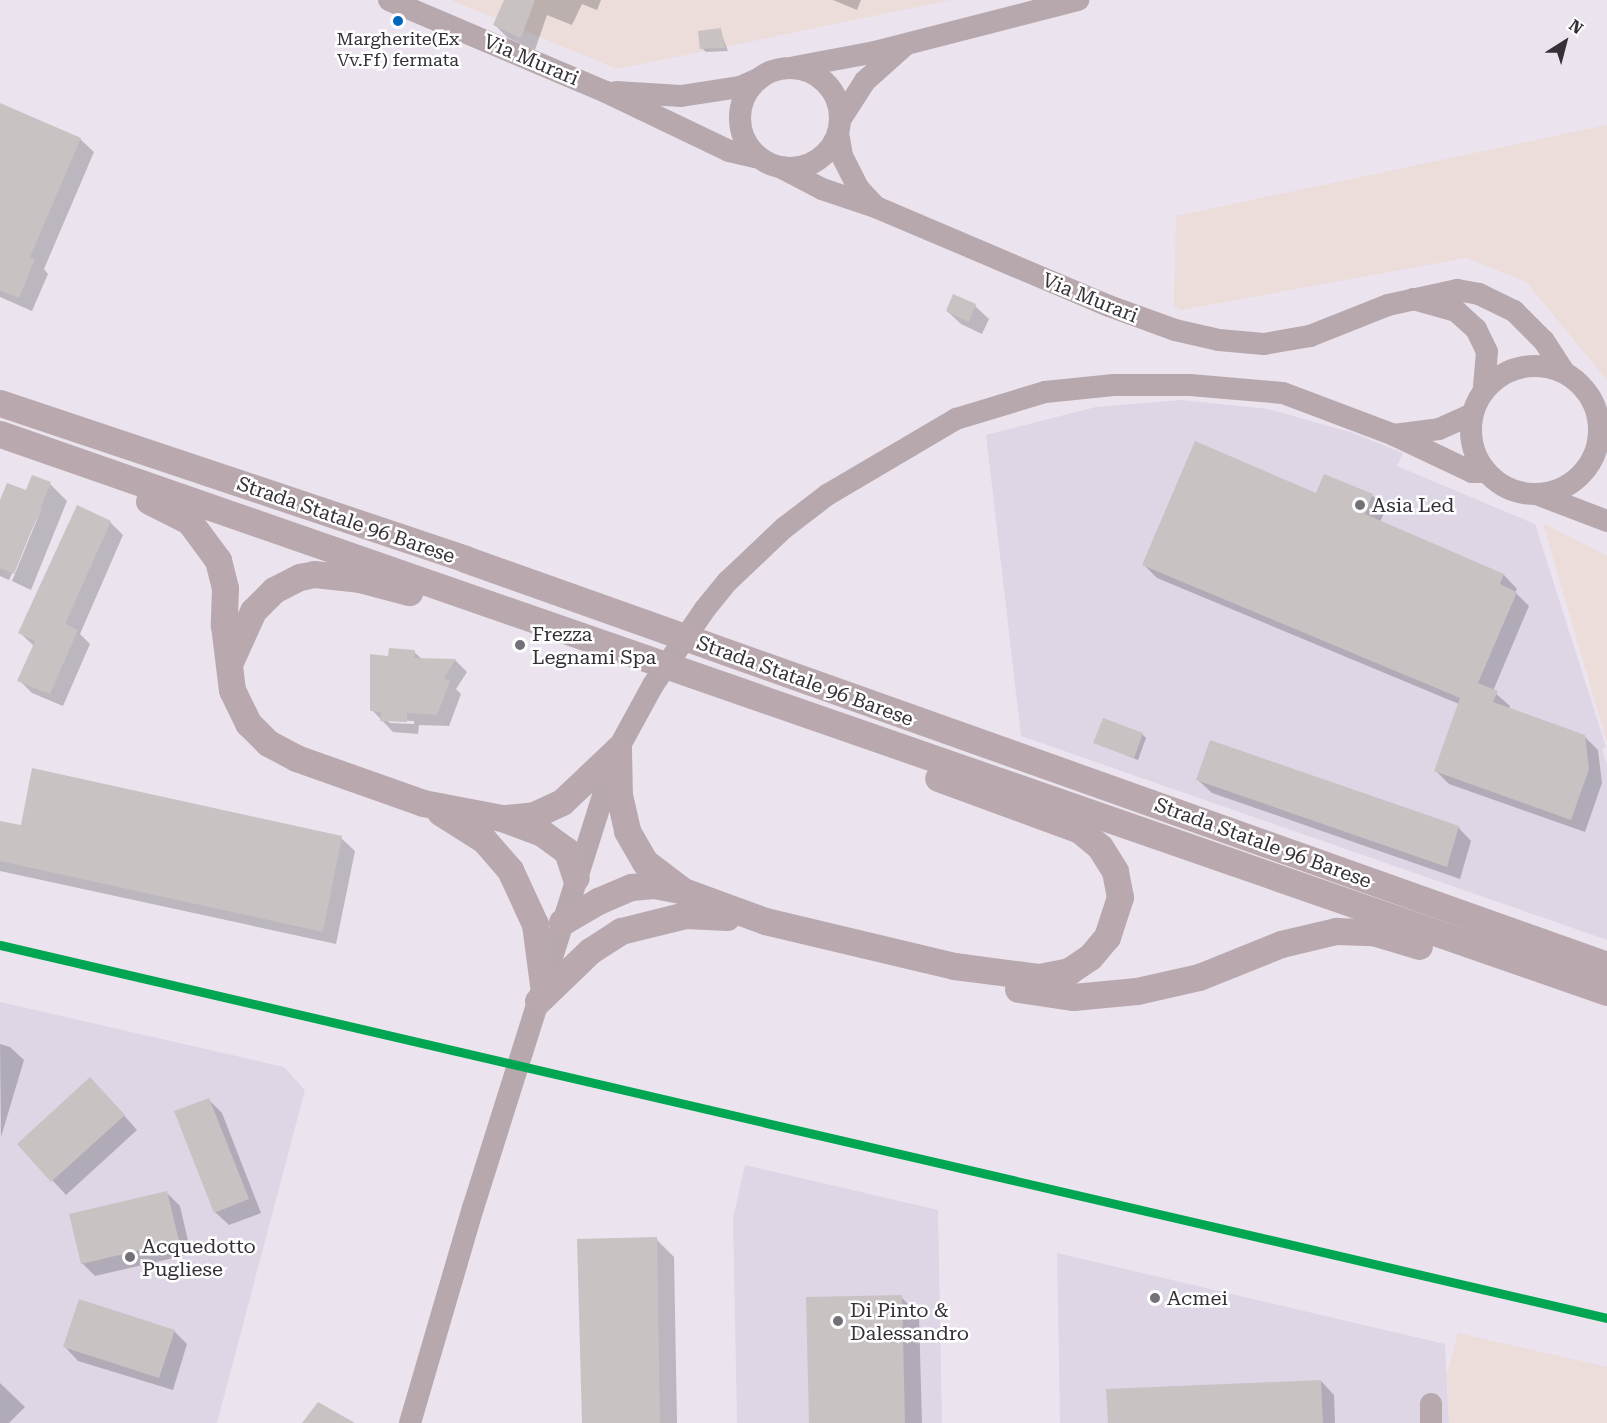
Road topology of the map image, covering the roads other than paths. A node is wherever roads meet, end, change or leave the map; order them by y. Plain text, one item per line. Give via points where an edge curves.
1 (389, 0) edge
2 (1078, 0) edge
3 (1052, 4) edge
4 (909, 42) junction
5 (787, 68) junction
6 (760, 78) junction
7 (606, 92) junction
8 (839, 126) junction
9 (759, 158) junction
10 (780, 167) junction
11 (878, 208) junction
12 (1413, 299) junction
13 (1565, 373) junction
14 (1484, 390) junction
15 (0, 403) edge
16 (1472, 414) junction
17 (1602, 417) edge
18 (0, 434) edge
19 (1395, 435) junction
20 (0, 442) edge
21 (1485, 472) junction
22 (1537, 495) junction
23 (1607, 521) edge
24 (634, 652) junction
25 (229, 666) junction
26 (848, 728) junction
27 (622, 742) junction
28 (423, 803) junction
29 (502, 818) junction
30 (576, 878) junction
31 (683, 891) junction
32 (765, 921) junction
33 (562, 922) junction
34 (1607, 965) edge
35 (954, 966) junction
36 (1598, 989) edge
37 (539, 998) junction
38 (410, 1423) edge

1 - 7 street, Via Murari
2 - 3 street
3 - 4 street
4 - 5 street, Via Murari
4 - 8 street, Via Murari via 865,81
5 - 6 street, Via Murari
5 - 8 street via 808,71 831,90
6 - 7 street, Via Murari via 740,87 681,96
6 - 9 street via 748,92 740,120 743,134
7 - 9 street, Via Murari via 729,152
8 - 10 street, Via Murari via 830,149 818,160 803,167
8 - 11 street via 842,156 859,189
9 - 10 street, Via Murari
10 - 11 street, Via Murari via 822,189
11 - 12 street, Via Murari via 1109,306 1218,340 1264,344 1310,336
12 - 13 street, Via Murari via 1458,290 1498,302 1531,326
12 - 14 street via 1456,311 1476,329 1487,352
13 - 14 street via 1544,366 1521,367 1500,375
13 - 17 street via 1584,389
14 - 16 street
15 - 34 main road, Strada Statale 96 Barese via 465,560
16 - 19 street via 1439,429
16 - 21 street via 1472,445
17 - 22 street via 1588,467 1574,482
18 - 24 main road, Strada Statale 96 Barese
19 - 21 street via 1472,472
19 - 27 street via 1282,393 1124,385 1045,392 956,419 827,495 784,528 727,582 659,676
20 - 25 main road via 54,467 164,506 194,527 211,545 222,573
21 - 22 street via 1518,493
22 - 23 street
24 - 25 main road via 501,625 390,586 314,574 286,583 263,600 246,622
24 - 26 main road, Strada Statale 96 Barese
25 - 28 main road via 235,702 267,743 296,758
26 - 35 main road via 945,782 1080,830 1100,847 1114,871 1120,897 1113,925 1098,949 1078,966 1056,976 1039,977
26 - 36 main road, Strada Statale 96 Barese
27 - 29 main road via 562,802 534,815
27 - 30 street
27 - 31 main road via 621,814 631,839 657,874
28 - 29 main road
28 - 37 main road via 484,840 510,870 535,924
29 - 30 main road via 555,842 572,861
30 - 33 street
31 - 32 main road
31 - 33 main road via 654,885 631,887
32 - 35 main road
32 - 37 main road via 685,915 640,923 590,951
33 - 37 street
35 - 36 main road via 1040,994 1097,995 1170,985 1304,937 1355,930 1391,936 1537,986
37 - 38 street

